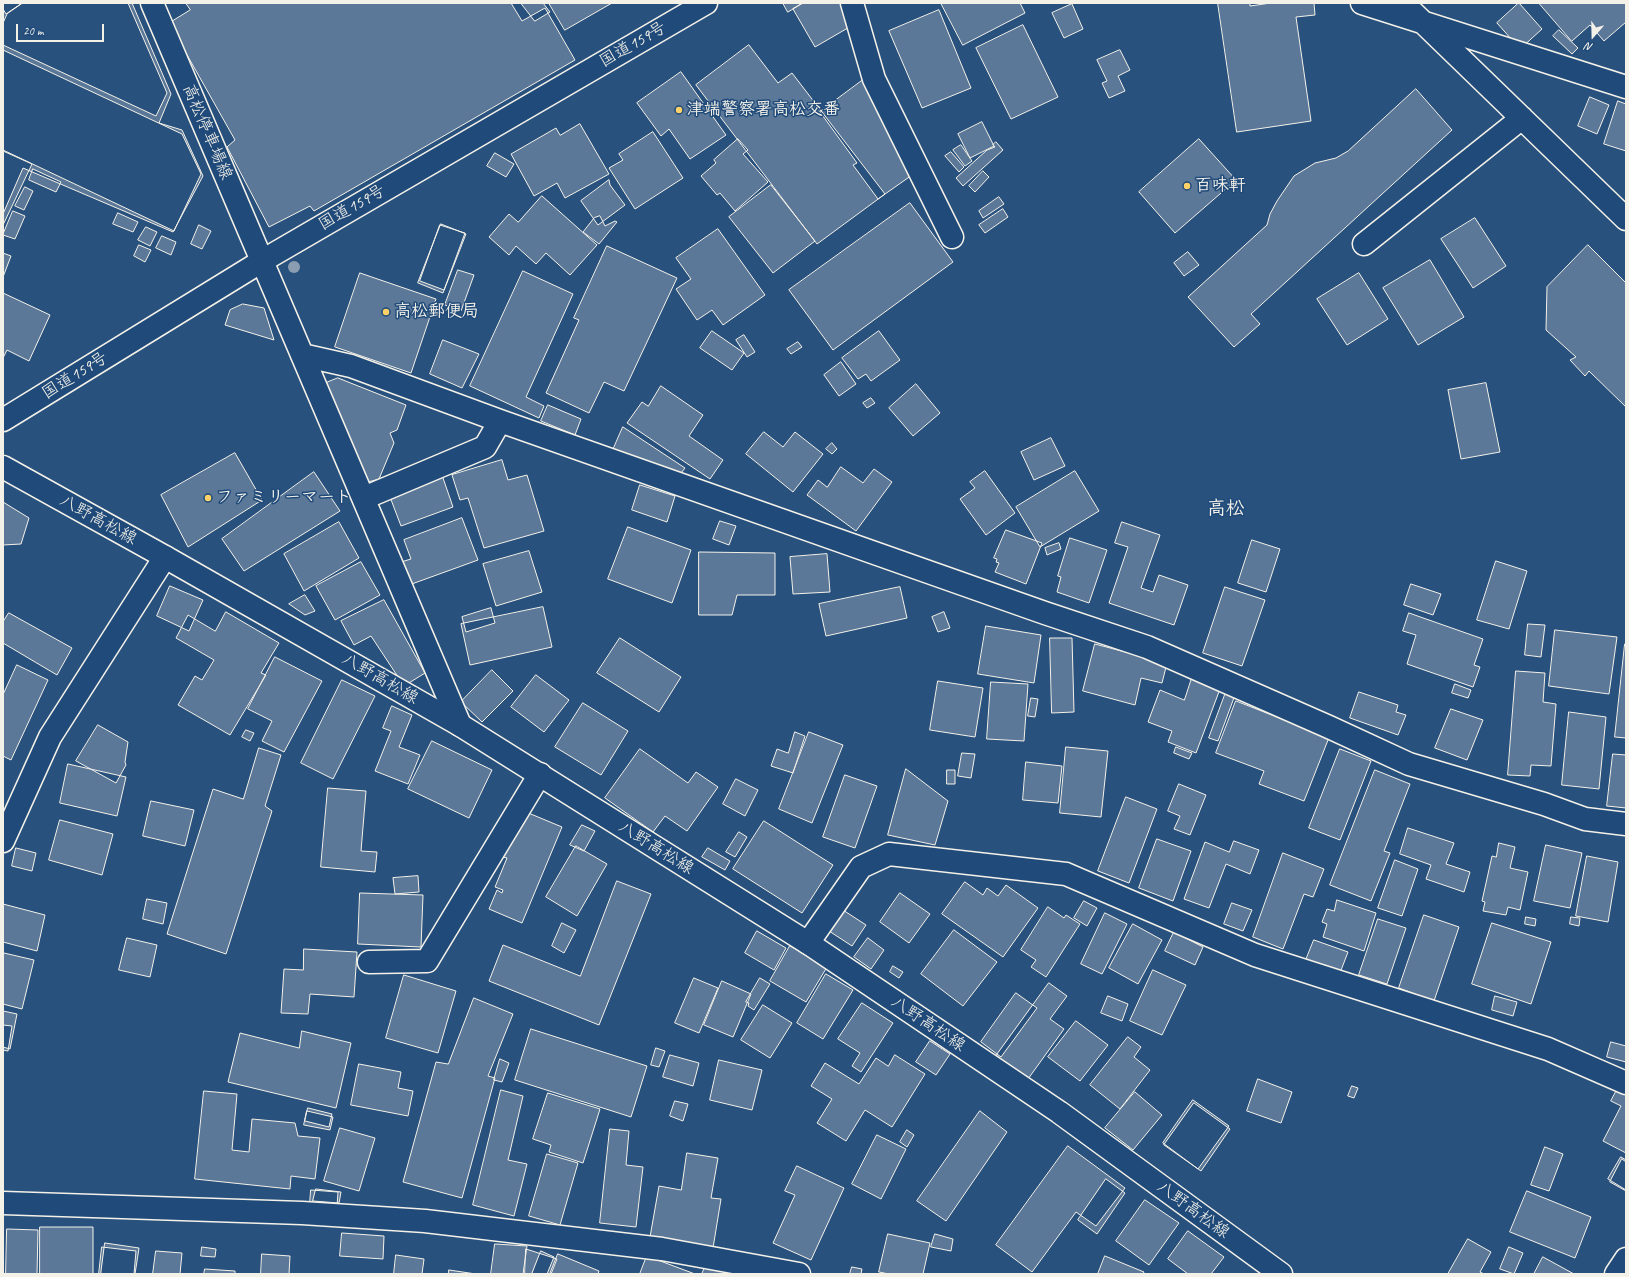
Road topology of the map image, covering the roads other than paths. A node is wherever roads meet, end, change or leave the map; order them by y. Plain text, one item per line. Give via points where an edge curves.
1 (152, 3) edge
2 (706, 3) edge
3 (852, 3) edge
4 (1362, 3) edge
5 (1403, 3) edge
6 (1425, 24) junction
7 (1626, 87) edge
8 (1522, 118) junction
9 (1626, 220) edge
10 (952, 237) dead end
11 (1364, 244) dead end
12 (262, 261) junction
13 (302, 355) junction
14 (3, 420) edge
15 (500, 421) junction
16 (3, 467) edge
17 (364, 498) junction
18 (165, 557) junction
19 (460, 725) junction
20 (540, 774) junction
21 (1626, 824) edge
22 (3, 841) edge
23 (808, 943) junction
24 (369, 962) dead end
25 (1626, 1083) edge
26 (3, 1203) edge
27 (1626, 1258) edge
28 (799, 1274) edge
29 (1281, 1274) edge
30 (1616, 1274) edge

1 - 12 main road, 高松停車場線
2 - 12 main road, 国道159号
3 - 10 main road via 874,79
4 - 6 main road
5 - 6 main road
6 - 7 main road
6 - 8 main road
8 - 9 main road
8 - 11 main road
12 - 13 main road, 高松停車場線
12 - 14 main road, 国道159号
13 - 15 main road via 351,366
13 - 17 main road, 高松停車場線
15 - 17 main road via 485,447
15 - 21 main road via 1147,647 1409,764 1544,804 1585,819
16 - 18 main road, 八野高松線
17 - 19 main road, 高松停車場線
18 - 19 main road, 八野高松線
18 - 22 main road via 50,737
19 - 20 main road, 八野高松線
20 - 23 main road, 八野高松線
20 - 24 main road via 427,961
23 - 25 main road via 861,867 889,854 1066,874 1255,955 1548,1049
23 - 29 main road, 八野高松線 via 1059,1112
26 - 28 main road via 302,1213 425,1220 662,1249
27 - 30 main road

